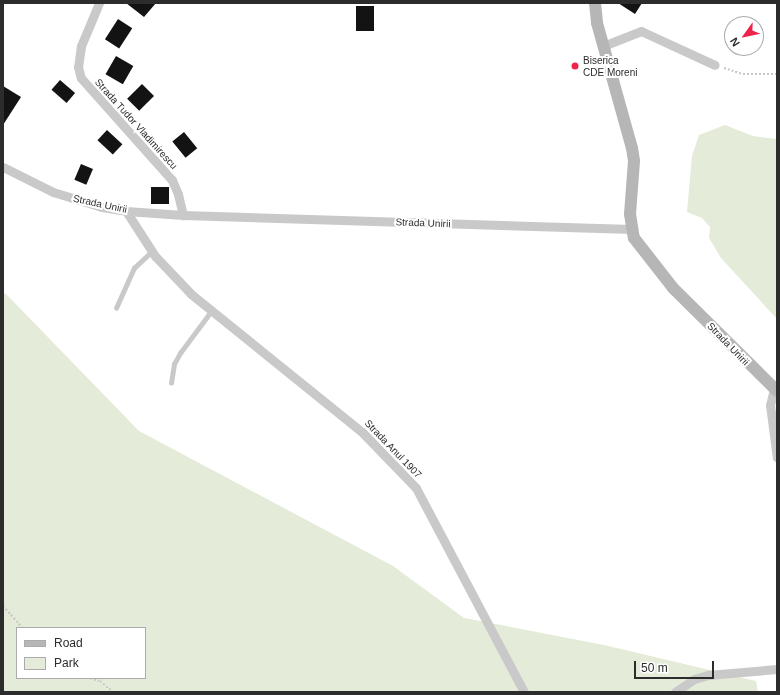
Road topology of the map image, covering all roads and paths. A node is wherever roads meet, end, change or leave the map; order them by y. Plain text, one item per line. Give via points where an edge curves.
1 (99, 3) edge
2 (595, 3) edge
3 (603, 46) junction
4 (715, 65) joint
5 (777, 74) edge
6 (3, 167) edge
7 (126, 211) junction
8 (183, 215) junction
9 (632, 229) junction
10 (152, 251) junction
11 (116, 308) dead end
12 (212, 310) junction
13 (171, 383) dead end
14 (776, 390) edge
15 (777, 458) edge
16 (3, 606) edge
17 (22, 627) edge
18 (777, 669) edge
19 (93, 679) edge
20 (113, 692) edge
21 (524, 692) edge
22 (675, 692) edge

1 - 8 street, Strada Tudor Vladimirescu via 80,46 78,67 81,78 172,180
2 - 3 main road
3 - 4 street via 641,31
3 - 9 main road via 632,148
4 - 5 path via 743,74
6 - 7 street, Strada Unirii via 52,192 102,207
7 - 8 street, Strada Unirii
7 - 10 street, Strada Anul 1907
8 - 9 street, Strada Unirii
9 - 14 main road, Strada Unirii via 639,247 673,288
10 - 11 lane via 134,268
10 - 12 street, Strada Anul 1907 via 170,274
12 - 13 lane via 180,353 174,364
12 - 21 street, Strada Anul 1907 via 362,432 416,488
14 - 15 street via 770,404
16 - 17 path
18 - 22 street via 708,675 694,679
19 - 20 path via 100,681

